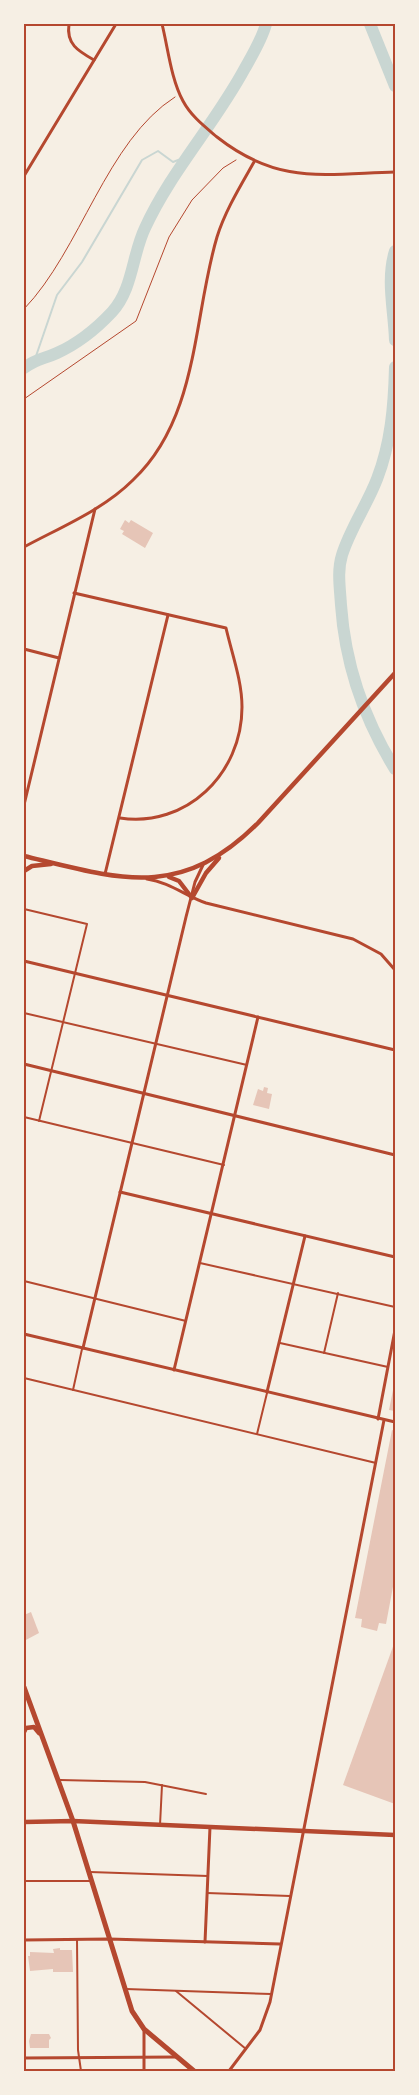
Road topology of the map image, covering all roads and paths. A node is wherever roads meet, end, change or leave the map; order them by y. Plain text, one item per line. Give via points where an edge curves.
1 (69, 24) edge
2 (116, 24) edge
3 (162, 24) edge
4 (94, 60) junction
5 (180, 94) junction
6 (236, 160) dead end
7 (254, 162) junction
8 (395, 172) edge
9 (24, 176) edge
10 (24, 310) edge
11 (24, 399) edge
12 (95, 509) junction
13 (24, 547) edge
14 (74, 593) junction
15 (168, 615) junction
16 (24, 649) edge
17 (59, 658) junction
18 (395, 673) edge
19 (24, 805) edge
20 (120, 818) junction
21 (225, 852) junction
22 (24, 856) edge
23 (55, 863) junction
24 (204, 864) junction
25 (24, 871) edge
26 (105, 875) junction
27 (165, 876) junction
28 (145, 878) junction
29 (192, 898) junction
30 (24, 909) edge
31 (24, 961) edge
32 (395, 970) edge
33 (75, 973) junction
34 (167, 995) junction
35 (24, 1012) edge
36 (258, 1017) junction
37 (64, 1022) junction
38 (156, 1043) junction
39 (395, 1050) edge
40 (24, 1064) edge
41 (247, 1065) junction
42 (51, 1071) junction
43 (144, 1093) junction
44 (235, 1116) junction
45 (24, 1117) edge
46 (39, 1120) junction
47 (132, 1142) junction
48 (395, 1155) edge
49 (224, 1165) junction
50 (120, 1192) junction
51 (212, 1214) junction
52 (305, 1236) junction
53 (395, 1257) edge
54 (200, 1262) junction
55 (24, 1281) edge
56 (293, 1284) junction
57 (338, 1293) junction
58 (94, 1299) junction
59 (395, 1307) edge
60 (186, 1321) junction
61 (395, 1330) edge
62 (24, 1334) edge
63 (279, 1343) junction
64 (83, 1348) junction
65 (324, 1353) junction
66 (388, 1367) junction
67 (174, 1370) junction
68 (24, 1378) edge
69 (73, 1390) junction
70 (267, 1392) junction
71 (378, 1419) junction
72 (384, 1420) junction
73 (395, 1422) edge
74 (257, 1434) junction
75 (376, 1463) junction
76 (24, 1688) edge
77 (24, 1732) edge
78 (49, 1755) junction
79 (59, 1781) junction
80 (162, 1784) junction
81 (206, 1794) dead end
82 (73, 1821) junction
83 (24, 1822) edge
84 (160, 1825) junction
85 (210, 1827) junction
86 (395, 1835) edge
87 (88, 1872) junction
88 (208, 1876) junction
89 (24, 1881) edge
90 (90, 1881) junction
91 (207, 1894) junction
92 (290, 1896) junction
93 (109, 1939) junction
94 (24, 1940) edge
95 (77, 1940) junction
96 (205, 1942) junction
97 (280, 1944) junction
98 (123, 1989) junction
99 (176, 1991) junction
100 (271, 1994) junction
101 (144, 2029) junction
102 (246, 2048) junction
103 (177, 2057) junction
104 (24, 2058) edge
105 (80, 2058) junction
106 (144, 2058) junction
107 (81, 2071) edge
108 (144, 2071) edge
109 (194, 2071) edge
110 (229, 2071) edge

1 - 4 street via 68,35 73,46
2 - 4 street
3 - 5 street
4 - 9 street
5 - 7 street via 188,110 200,122
5 - 10 path via 160,109 124,150 69,246
6 - 11 path via 223,168 192,200 169,237 136,321
7 - 8 street via 299,174
7 - 12 street via 218,236 187,377 171,426 156,454 135,479
12 - 13 street
12 - 14 street
14 - 15 street
14 - 17 street
15 - 20 street
15 - 20 street via 226,628 241,691 239,732 229,760 204,793 179,811 145,820
16 - 17 street
17 - 19 street
18 - 21 main road via 250,831
20 - 26 street
21 - 24 main road
21 - 29 main road via 210,866
22 - 23 main road
23 - 25 main road via 32,866
23 - 26 main road
24 - 27 main road
24 - 29 street
26 - 28 main road
27 - 28 main road
27 - 29 main road via 176,879
28 - 29 street via 160,881
29 - 32 street via 353,939 377,951
29 - 34 street
30 - 33 lane via 87,924
31 - 33 street
33 - 34 street
33 - 37 lane
34 - 36 street
34 - 38 street
35 - 37 lane
36 - 39 street
36 - 41 street
37 - 38 lane
37 - 42 lane
38 - 41 lane
38 - 43 street
40 - 42 street
41 - 44 street
42 - 43 street
42 - 46 lane
43 - 44 street
43 - 47 street
44 - 48 street
44 - 49 street
45 - 46 lane
46 - 47 lane
47 - 49 lane
47 - 50 street
49 - 51 street
50 - 51 street
50 - 58 street
51 - 52 street
51 - 54 street
52 - 53 street
52 - 56 street
54 - 56 lane
54 - 60 street
55 - 58 lane
56 - 57 lane
56 - 63 street
57 - 59 lane
57 - 65 lane
58 - 60 lane
58 - 64 street
60 - 67 street
61 - 66 street
62 - 64 street
63 - 65 lane
63 - 70 street
64 - 67 street
64 - 69 lane
65 - 66 lane
66 - 71 street
67 - 70 street
68 - 69 lane
69 - 74 lane
70 - 71 street
70 - 74 lane
71 - 72 street
72 - 73 street
72 - 75 street
74 - 75 lane
75 - 92 street
76 - 78 main road
77 - 78 main road via 30,1727 38,1730
78 - 79 main road
79 - 80 lane
79 - 82 main road
80 - 81 lane
80 - 84 lane
82 - 83 main road
82 - 84 main road
82 - 87 main road
84 - 85 main road
85 - 86 main road
85 - 88 street
87 - 88 lane
87 - 90 main road
88 - 91 street
89 - 90 lane
90 - 93 main road
91 - 92 lane
91 - 96 street
92 - 97 street
93 - 95 street
93 - 96 street
93 - 98 main road
94 - 95 street
95 - 105 lane
96 - 97 street
97 - 100 street
98 - 99 lane
98 - 101 main road via 132,2012
99 - 100 lane
99 - 102 lane
100 - 102 street via 263,2023
101 - 103 main road
101 - 106 street
102 - 110 street
103 - 106 street
103 - 109 main road
104 - 105 street
105 - 106 street
105 - 107 lane
106 - 108 street

